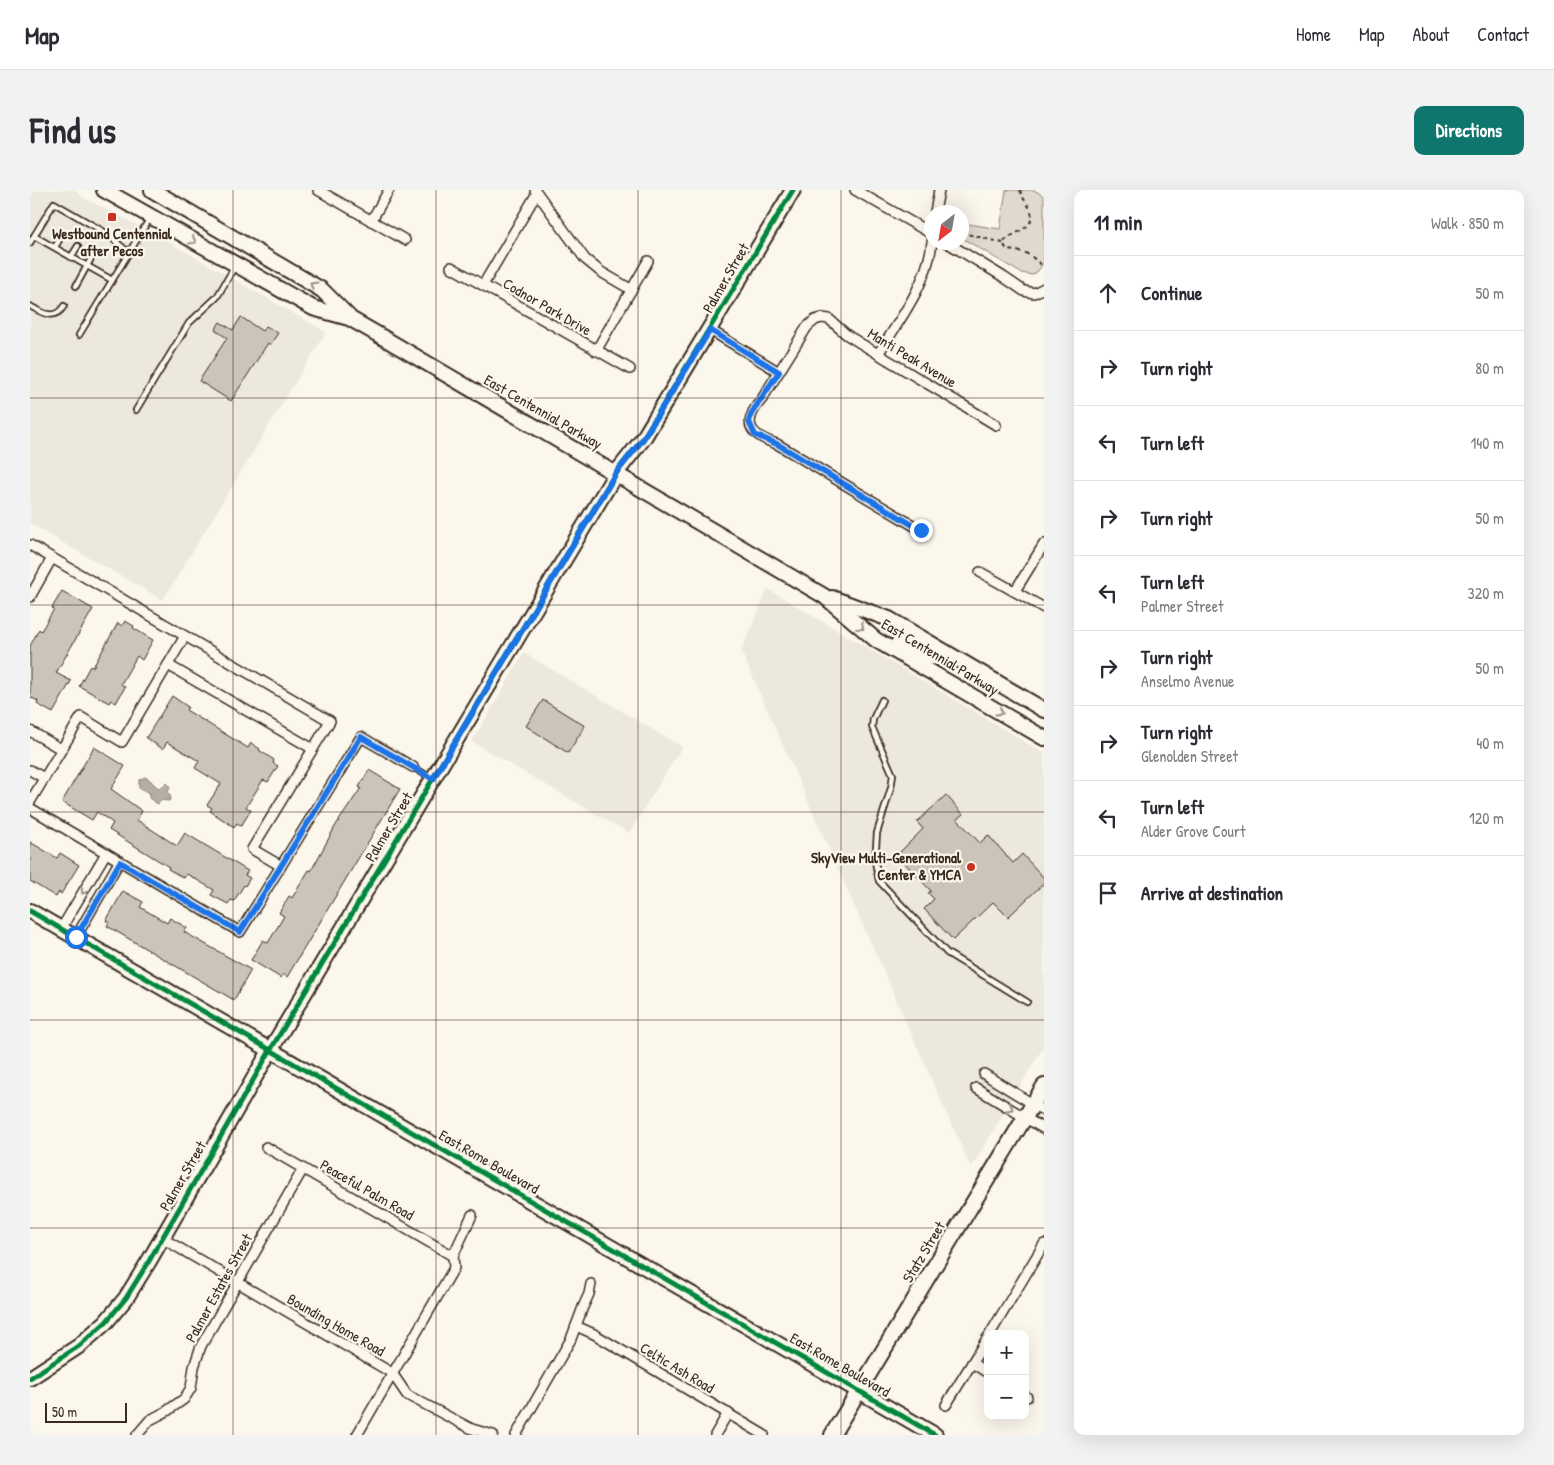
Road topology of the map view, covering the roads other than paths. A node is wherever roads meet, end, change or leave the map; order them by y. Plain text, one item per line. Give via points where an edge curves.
1 (104, 190) edge
2 (152, 190) edge
3 (318, 190) edge
4 (389, 190) edge
5 (793, 190) edge
6 (855, 190) edge
7 (940, 190) edge
8 (536, 192) edge
9 (937, 205) edge
10 (74, 215) junction
11 (151, 217) junction
12 (71, 220) dead end
13 (371, 221) junction
14 (91, 224) junction
15 (924, 229) edge
16 (88, 230) dead end
17 (106, 233) junction
18 (34, 236) junction
19 (61, 237) dead end
20 (103, 239) dead end
21 (405, 240) dead end
22 (30, 243) edge
23 (78, 246) dead end
24 (54, 247) junction
25 (931, 250) edge
26 (959, 250) edge
27 (128, 252) junction
28 (93, 255) dead end
29 (71, 257) junction
30 (648, 261) dead end
31 (236, 265) junction
32 (87, 266) junction
33 (451, 267) dead end
34 (112, 280) junction
35 (483, 285) junction
36 (76, 286) dead end
37 (1044, 288) edge
38 (632, 290) junction
39 (30, 306) edge
40 (64, 306) dead end
41 (349, 318) junction
42 (710, 330) junction
43 (79, 334) dead end
44 (596, 351) junction
45 (878, 354) junction
46 (630, 369) dead end
47 (779, 372) junction
48 (136, 410) dead end
49 (996, 425) dead end
50 (616, 473) junction
51 (921, 530) dead end
52 (1044, 544) edge
53 (30, 545) edge
54 (52, 558) junction
55 (980, 572) dead end
56 (1015, 591) junction
57 (824, 596) junction
58 (30, 597) edge
59 (1044, 608) edge
60 (185, 636) junction
61 (893, 649) junction
62 (958, 660) junction
63 (168, 665) junction
64 (882, 700) dead end
65 (1044, 710) edge
66 (30, 731) edge
67 (1044, 738) edge
68 (61, 749) junction
69 (312, 749) junction
70 (413, 767) joint
71 (30, 770) edge
72 (44, 778) junction
73 (433, 779) junction
74 (30, 802) edge
75 (30, 808) edge
76 (106, 854) junction
77 (120, 862) junction
78 (281, 866) junction
79 (30, 911) edge
80 (61, 929) junction
81 (76, 937) junction
82 (1027, 1002) dead end
83 (271, 1050) junction
84 (984, 1074) dead end
85 (1044, 1086) edge
86 (976, 1088) dead end
87 (1039, 1107) edge
88 (1026, 1118) junction
89 (1044, 1129) edge
90 (266, 1147) dead end
91 (303, 1169) junction
92 (472, 1216) dead end
93 (162, 1238) junction
94 (1044, 1244) edge
95 (454, 1256) junction
96 (1040, 1258) edge
97 (237, 1283) junction
98 (591, 1284) dead end
99 (576, 1326) junction
100 (992, 1330) edge
101 (984, 1343) edge
102 (972, 1363) junction
103 (984, 1370) edge
104 (392, 1373) junction
105 (30, 1378) edge
106 (859, 1390) junction
107 (946, 1405) dead end
108 (728, 1413) junction
109 (137, 1435) edge
110 (357, 1435) edge
111 (493, 1435) edge
112 (516, 1435) edge
113 (715, 1435) edge
114 (764, 1435) edge
115 (832, 1435) edge
116 (935, 1435) edge

1 - 11 street, East Centennial Parkway
41 -> 2 street, East Centennial Parkway via 322,290
3 - 13 street
4 - 13 street
5 - 42 street, Palmer Street
6 - 15 street
7 - 9 street
8 - 35 street
8 - 38 street via 585,259
10 - 12 lane
10 - 14 lane
10 - 18 lane via 54,203
11 - 27 lane
11 -> 31 street, East Centennial Parkway
13 - 21 street
14 - 16 lane
14 - 17 lane
17 - 20 lane
17 - 27 lane
18 - 22 lane
18 - 24 lane
19 - 24 lane
23 - 29 lane
24 - 29 lane
25 - 45 street via 922,278
26 - 37 street via 1024,291 1034,293
27 - 34 lane
28 - 32 lane
29 - 32 lane
30 - 38 street
31 - 41 street, East Centennial Parkway via 313,308
31 - 48 lane via 217,297 189,323
32 - 34 lane
32 - 36 lane
33 - 35 street, Codnor Park Drive
34 - 43 lane
35 - 44 street, Codnor Park Drive
38 - 44 street
39 - 40 lane via 49,315 60,312
41 - 50 street, East Centennial Parkway
42 - 47 street
42 - 50 street, Palmer Street via 643,439
44 - 46 street, Codnor Park Drive
45 - 47 street, Manti Peak Avenue via 829,319 822,318 807,327
45 - 49 street, Manti Peak Avenue
47 - 51 street via 754,408 749,422 755,435 777,444
50 - 57 street, East Centennial Parkway
50 - 73 street, Palmer Street
52 - 56 street
53 - 54 street
54 - 58 street
54 - 60 street
55 - 56 street
56 - 59 street
57 -> 61 street, East Centennial Parkway via 876,640
57 - 62 street, East Centennial Parkway via 889,619
60 - 63 street
60 - 69 street via 330,721
61 - 62 street via 899,643 906,643 931,657
61 -> 67 street, East Centennial Parkway
62 - 65 street, East Centennial Parkway
63 - 68 street via 122,742 80,717
63 - 69 street
64 - 82 lane via 872,727 893,775 877,833 875,862 879,880 947,953
66 - 68 street
68 - 72 street
69 - 78 street via 252,849
70 - 73 lane
70 - 78 street via 361,737
71 - 72 street
72 - 74 street
73 - 83 street, Palmer Street
75 - 76 street
76 - 77 street
76 -> 80 street
77 - 78 street via 240,932
77 - 81 street
79 - 80 street, East Rome Boulevard
80 - 81 street, East Rome Boulevard
81 - 83 street, East Rome Boulevard
83 - 93 street, Palmer Street
83 - 106 street, East Rome Boulevard
84 - 87 street
85 - 87 street, Statz Street
86 -> 88 street
87 - 88 street, Statz Street
88 - 89 street
88 - 106 street, Statz Street
90 - 91 street, Peaceful Palm Road
91 - 95 street, Peaceful Palm Road
91 - 97 street, Palmer Estates Street
92 - 95 street
93 - 97 street, Bounding Home Road
93 - 105 street, Palmer Street via 126,1298 106,1322 79,1346
94 - 96 street
95 - 104 street via 454,1268
96 - 100 street
97 - 104 street, Bounding Home Road
97 - 109 street, Palmer Estates Street via 200,1346 190,1388 184,1398 150,1420
98 - 99 street
99 - 108 street, Celtic Ash Road
99 - 112 street
101 - 102 street
102 - 103 street
102 - 107 street
104 - 110 street
104 - 111 street, Bounding Home Road via 407,1395 472,1429
106 - 115 street, Statz Street
106 - 116 street, East Rome Boulevard
108 - 113 street
108 - 114 street, Celtic Ash Road

